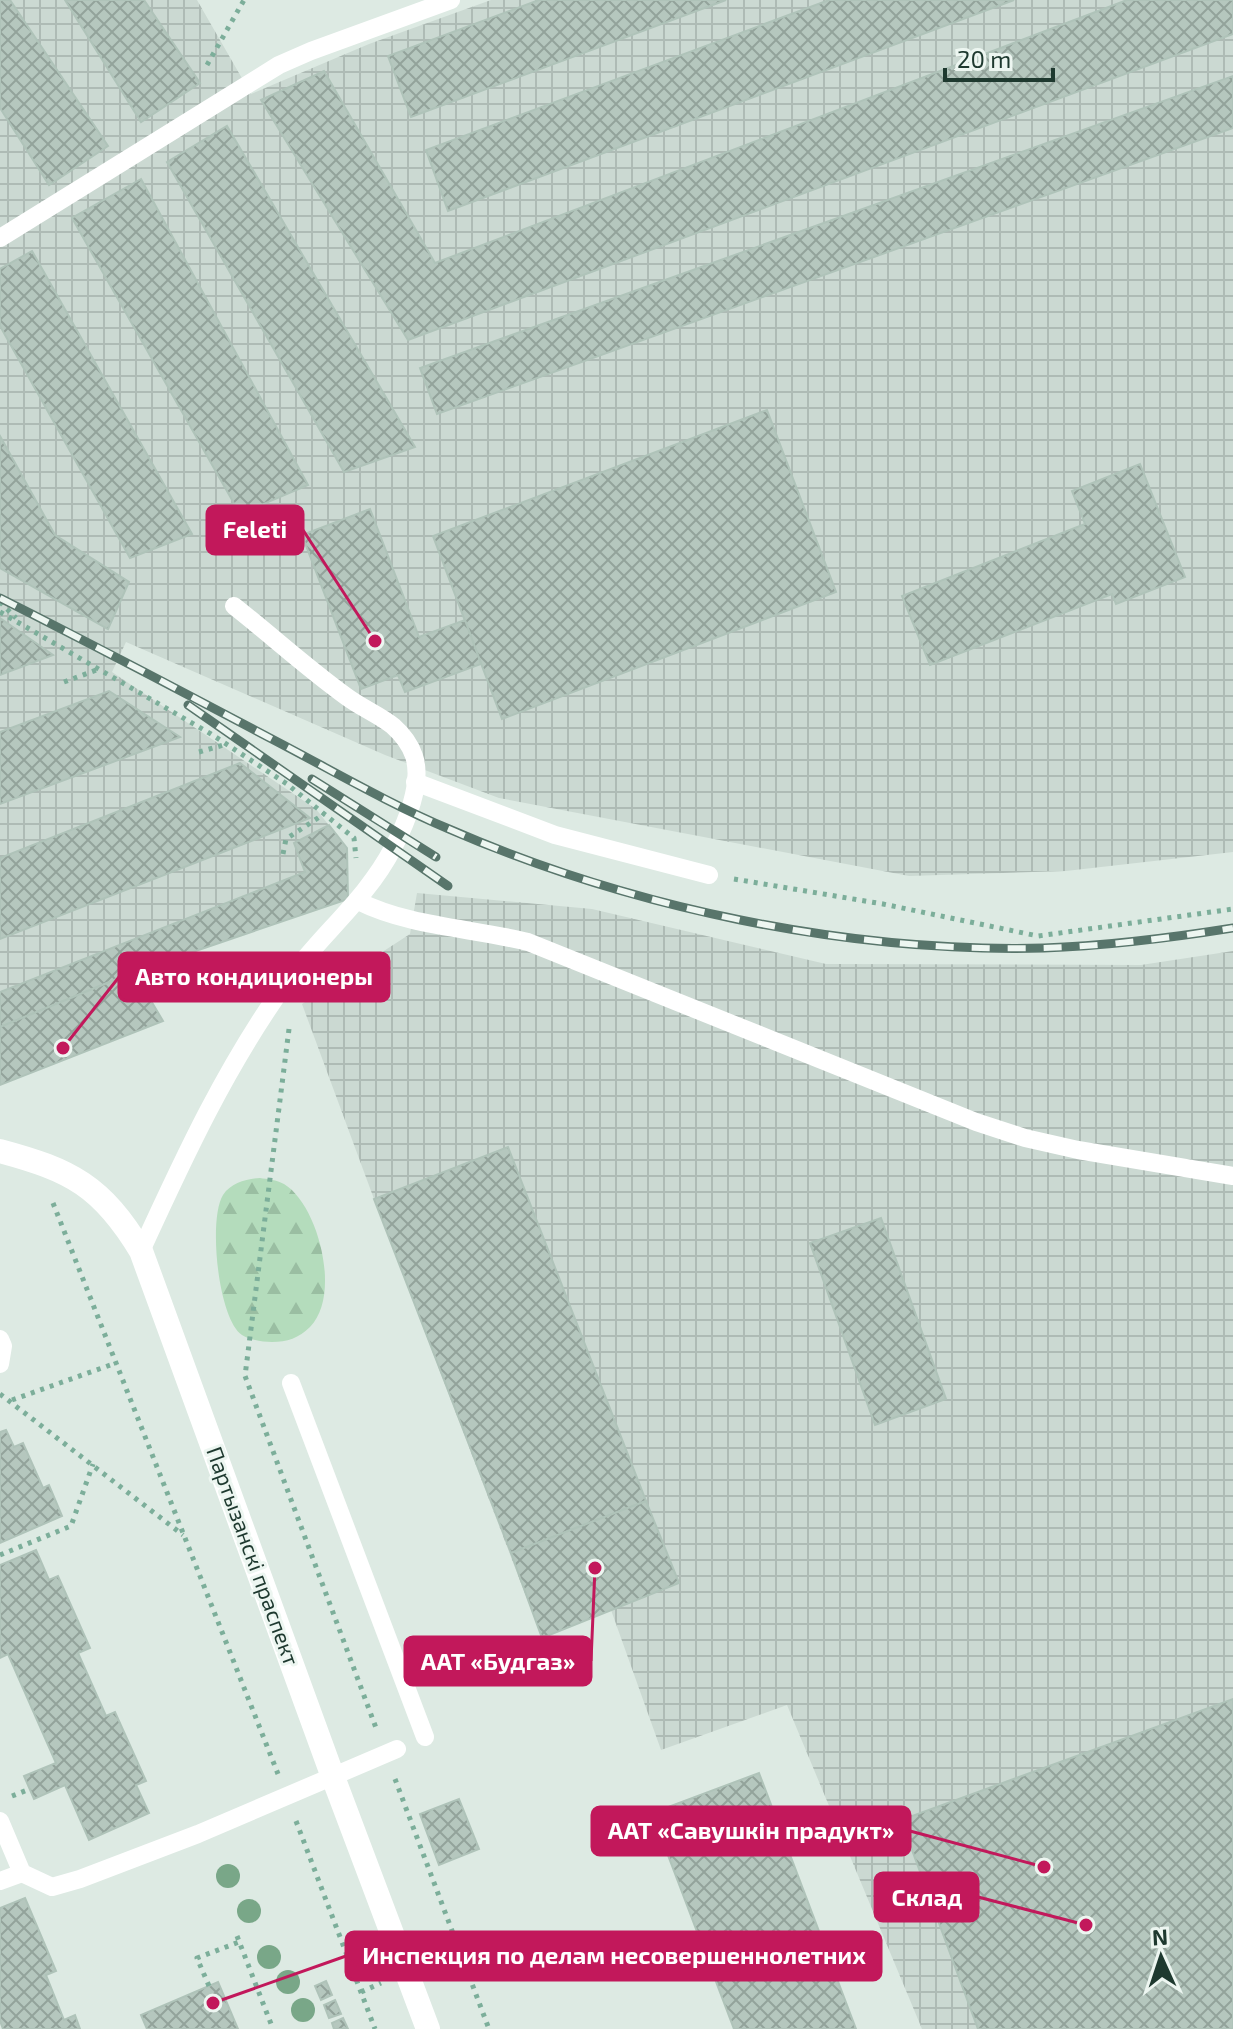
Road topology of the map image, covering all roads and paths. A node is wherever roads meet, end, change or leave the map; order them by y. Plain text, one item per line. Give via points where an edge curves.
1 (244, 0) edge
2 (451, 0) edge
3 (207, 65) dead end
4 (0, 238) edge
5 (0, 602) edge
6 (234, 606) dead end
7 (0, 612) edge
8 (22, 625) junction
9 (99, 669) junction
10 (64, 682) dead end
11 (227, 744) junction
12 (199, 752) dead end
13 (415, 782) junction
14 (324, 814) junction
15 (283, 854) dead end
16 (709, 875) joint
17 (358, 901) junction
18 (1233, 909) edge
19 (290, 1020) dead end
20 (0, 1151) edge
21 (36, 1161) junction
22 (1233, 1176) edge
23 (141, 1251) junction
24 (0, 1339) edge
25 (116, 1363) junction
26 (0, 1364) edge
27 (291, 1383) dead end
28 (0, 1394) edge
29 (11, 1400) junction
30 (93, 1464) junction
31 (184, 1535) junction
32 (0, 1555) edge
33 (425, 1737) dead end
34 (392, 1752) junction
35 (333, 1777) junction
36 (30, 1789) dead end
37 (10, 1797) dead end
38 (286, 1797) junction
39 (0, 1821) edge
40 (22, 1873) junction
41 (0, 1881) edge
42 (209, 1986) dead end
43 (273, 2029) edge
44 (375, 2029) edge
45 (428, 2029) edge
46 (489, 2029) edge

1 - 3 path
2 - 4 lane via 279,65
5 - 8 path
6 - 13 lane via 348,698 393,727 415,758
7 - 8 path
8 - 9 path
9 - 10 path
9 - 11 path
11 - 12 path
11 - 14 path
13 - 16 lane via 555,835
13 - 17 lane via 400,835
14 - 15 path via 286,839
14 - 17 path via 354,838
16 - 18 path via 1038,936
17 - 22 lane via 398,917 528,942 1025,1138
17 - 23 lane via 289,978 256,1026 187,1150
19 - 34 path via 245,1376
20 - 21 street, Партызанскі праспект
21 - 23 street, Партызанскі праспект via 67,1172 99,1194
21 - 25 path
23 - 35 street, Партызанскі праспект
24 - 26 lane
25 - 29 path
25 - 31 path
27 - 33 lane
28 - 29 path
29 - 30 path
30 - 31 path
30 - 32 path via 71,1526
31 - 38 path
34 - 35 lane
34 - 46 path
35 - 38 lane
35 - 45 street, Партызанскі праспект
36 - 37 path
38 - 40 lane via 80,1879 52,1887
38 - 44 path
39 - 40 lane
40 - 41 lane
42 - 43 path via 197,1958 238,1939

